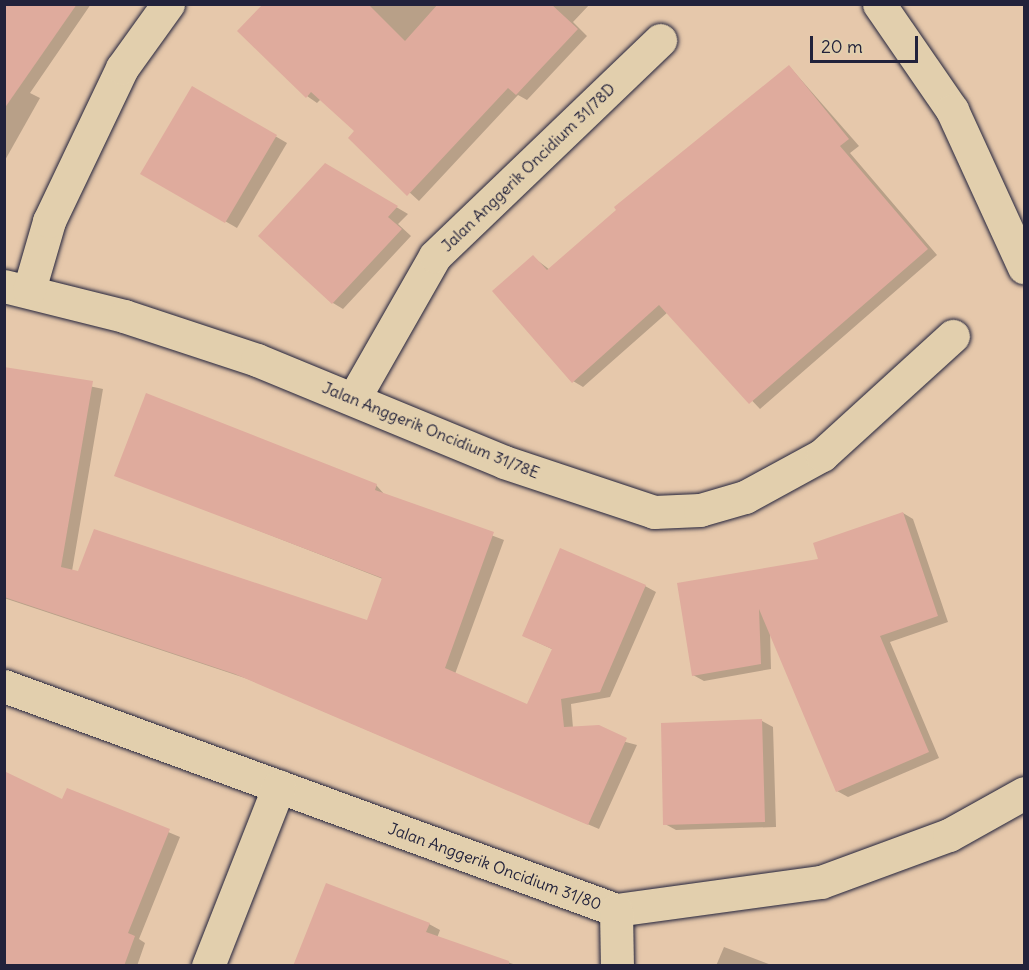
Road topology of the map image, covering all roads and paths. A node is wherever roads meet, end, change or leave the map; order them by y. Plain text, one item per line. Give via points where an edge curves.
1 (168, 4) edge
2 (879, 4) edge
3 (660, 40) dead end
4 (1024, 267) edge
5 (17, 288) edge
6 (953, 336) dead end
7 (354, 398) junction
8 (4, 686) edge
9 (279, 786) junction
10 (1024, 793) edge
11 (616, 910) junction
12 (208, 966) edge
13 (617, 966) edge

1 - 5 street via 122,68
2 - 4 street via 952,110
3 - 7 street, Jalan Anggerik Oncidium 31/78D via 435,256
5 - 7 street, Jalan Anggerik Oncidium 31/78E via 246,357
6 - 7 street, Jalan Anggerik Oncidium 31/78E via 822,455 745,497 700,510 654,512 504,462
8 - 9 street, Jalan Anggerik Oncidium 31/80
9 - 11 street, Jalan Anggerik Oncidium 31/80
9 - 12 street
10 - 11 street, Jalan Anggerik Oncidium 31/80 via 949,834 821,882
11 - 13 street

